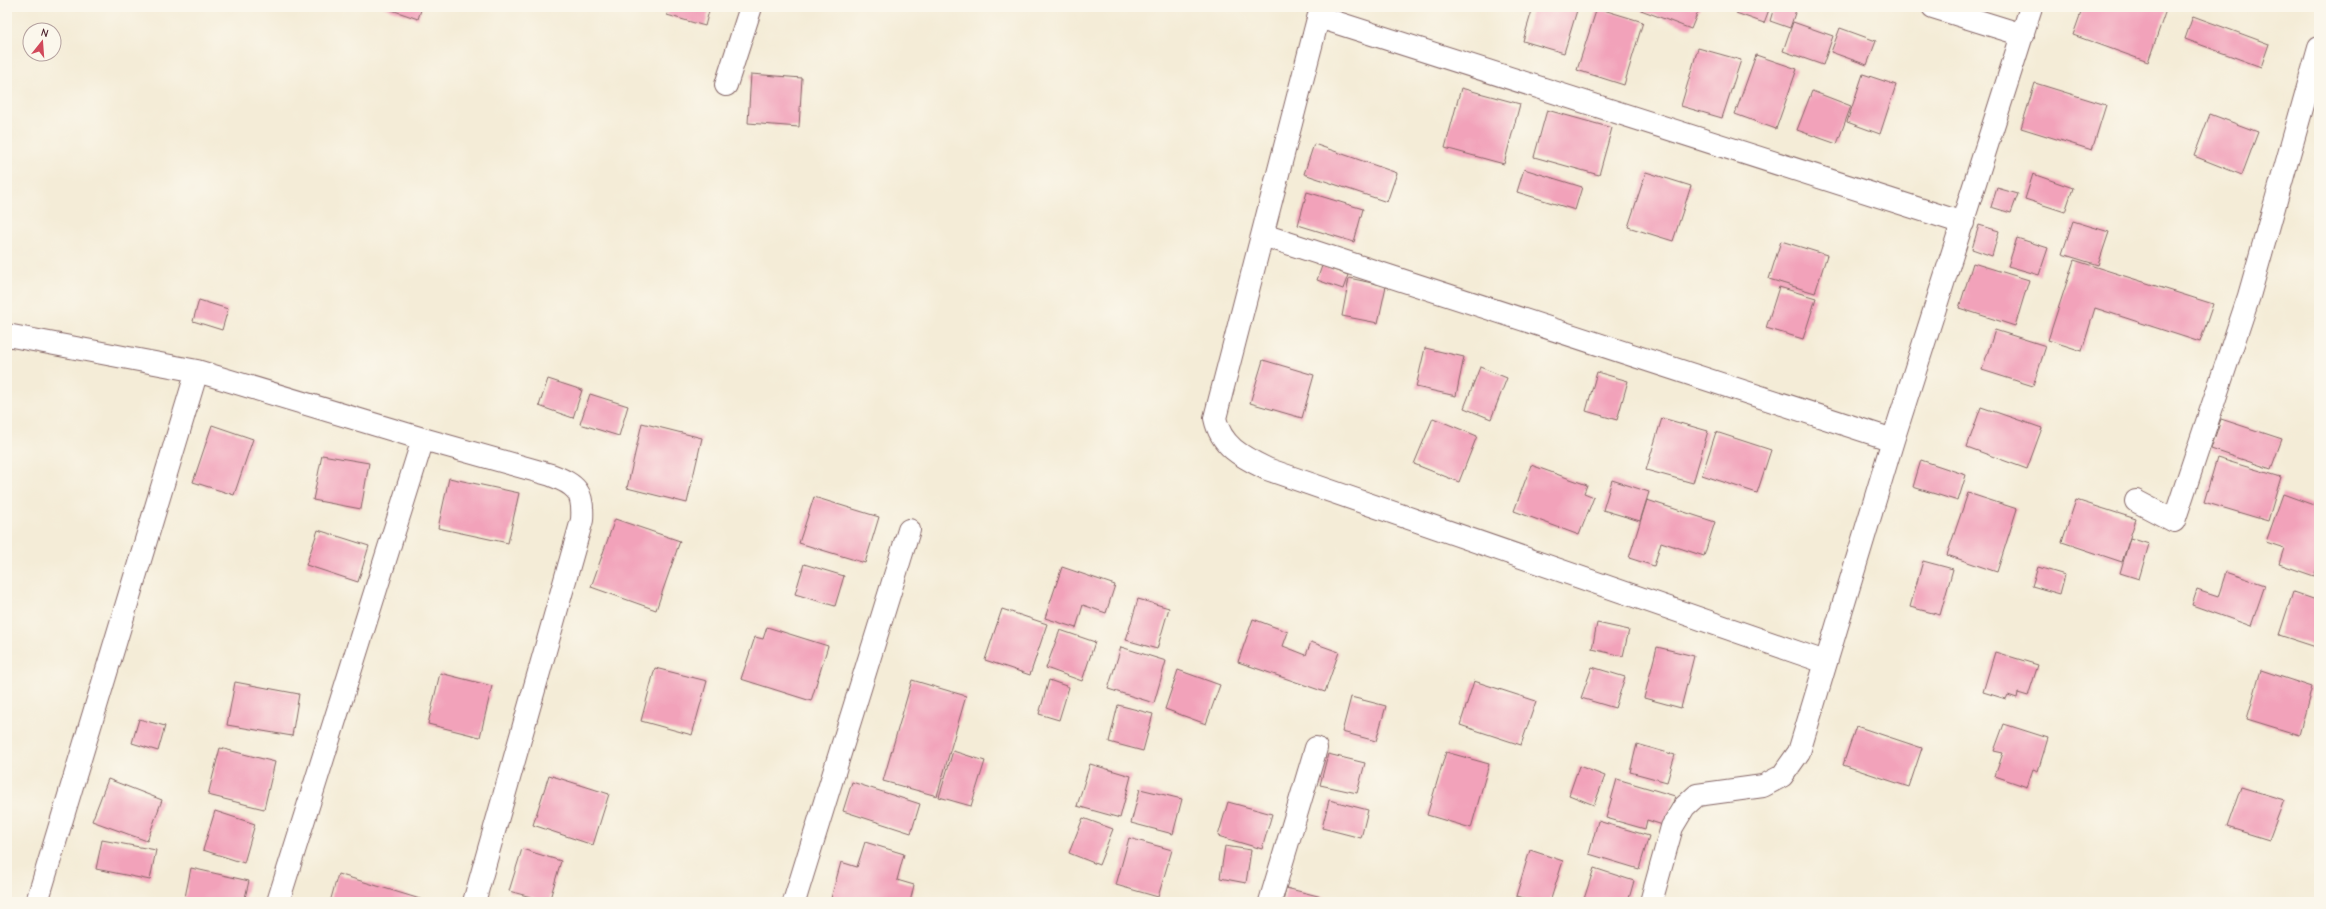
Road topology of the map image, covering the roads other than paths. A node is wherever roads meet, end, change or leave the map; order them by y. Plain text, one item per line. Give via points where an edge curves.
1 (751, 7) edge
2 (1933, 7) edge
3 (2031, 7) edge
4 (1320, 12) edge
5 (2023, 35) junction
6 (2319, 48) edge
7 (726, 85) dead end
8 (1963, 223) junction
9 (1263, 235) junction
10 (7, 335) edge
11 (197, 371) junction
12 (423, 439) junction
13 (1893, 440) junction
14 (2136, 501) dead end
15 (909, 530) dead end
16 (1825, 662) junction
17 (1316, 748) dead end
18 (37, 902) edge
19 (278, 902) edge
20 (474, 902) edge
21 (794, 902) edge
22 (1270, 902) edge
23 (1651, 902) edge

1 - 7 street
2 - 5 street
3 - 5 street
4 - 8 street
4 - 9 street
5 - 8 street
6 - 14 street via 2248,296 2174,521
8 - 13 street
9 - 13 street
9 - 16 street via 1215,418 1218,431 1228,446 1244,458 1267,469
10 - 11 street
11 - 12 street
11 - 18 street
12 - 19 street
12 - 20 street via 551,474 566,481 578,491 583,502 582,520
13 - 16 street
15 - 21 street
16 - 23 street via 1799,752 1782,776 1763,786 1697,795 1684,808 1672,827
17 - 22 street

